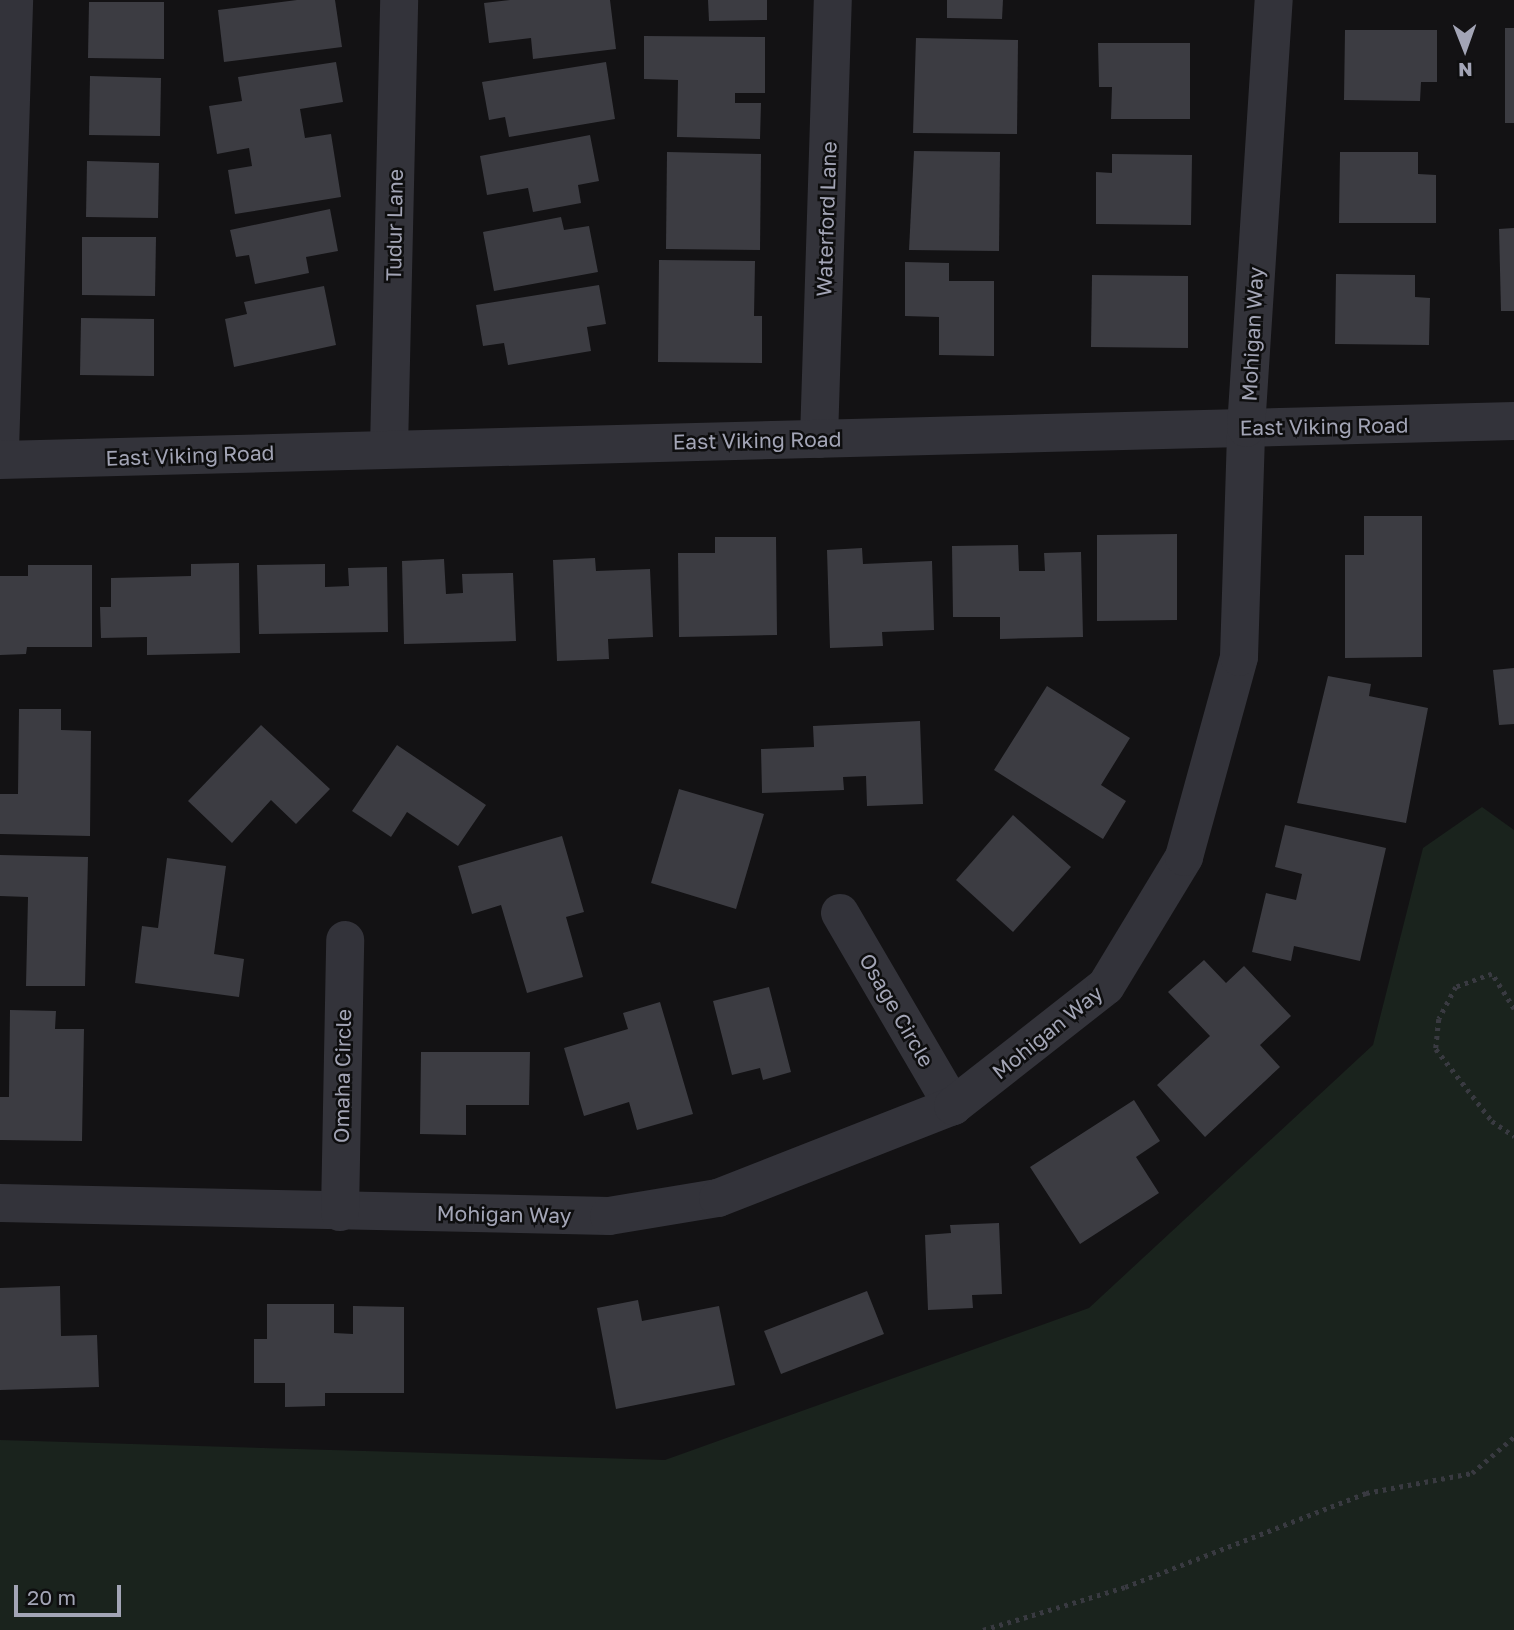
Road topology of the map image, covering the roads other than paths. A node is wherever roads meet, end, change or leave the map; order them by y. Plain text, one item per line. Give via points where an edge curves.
1 (14, 0) edge
2 (399, 0) edge
3 (833, 0) edge
4 (1274, 0) edge
5 (1514, 421) edge
6 (1246, 428) junction
7 (819, 439) junction
8 (389, 449) junction
9 (0, 450) edge
10 (0, 460) edge
11 (840, 913) dead end
12 (345, 940) dead end
13 (953, 1107) junction
14 (0, 1203) edge
15 (340, 1212) junction

1 - 9 street
2 - 8 street, Tudur Lane
3 - 7 street, Waterford Lane
4 - 6 street, Mohigan Way
5 - 6 street, East Viking Road
6 - 7 street, East Viking Road
6 - 13 street, Mohigan Way via 1239,657 1184,857 1106,986
7 - 8 street, East Viking Road
8 - 10 street, East Viking Road
11 - 13 street, Osage Circle
12 - 15 street, Omaha Circle
13 - 15 street, Mohigan Way via 718,1198 609,1216
14 - 15 street, Mohigan Way

